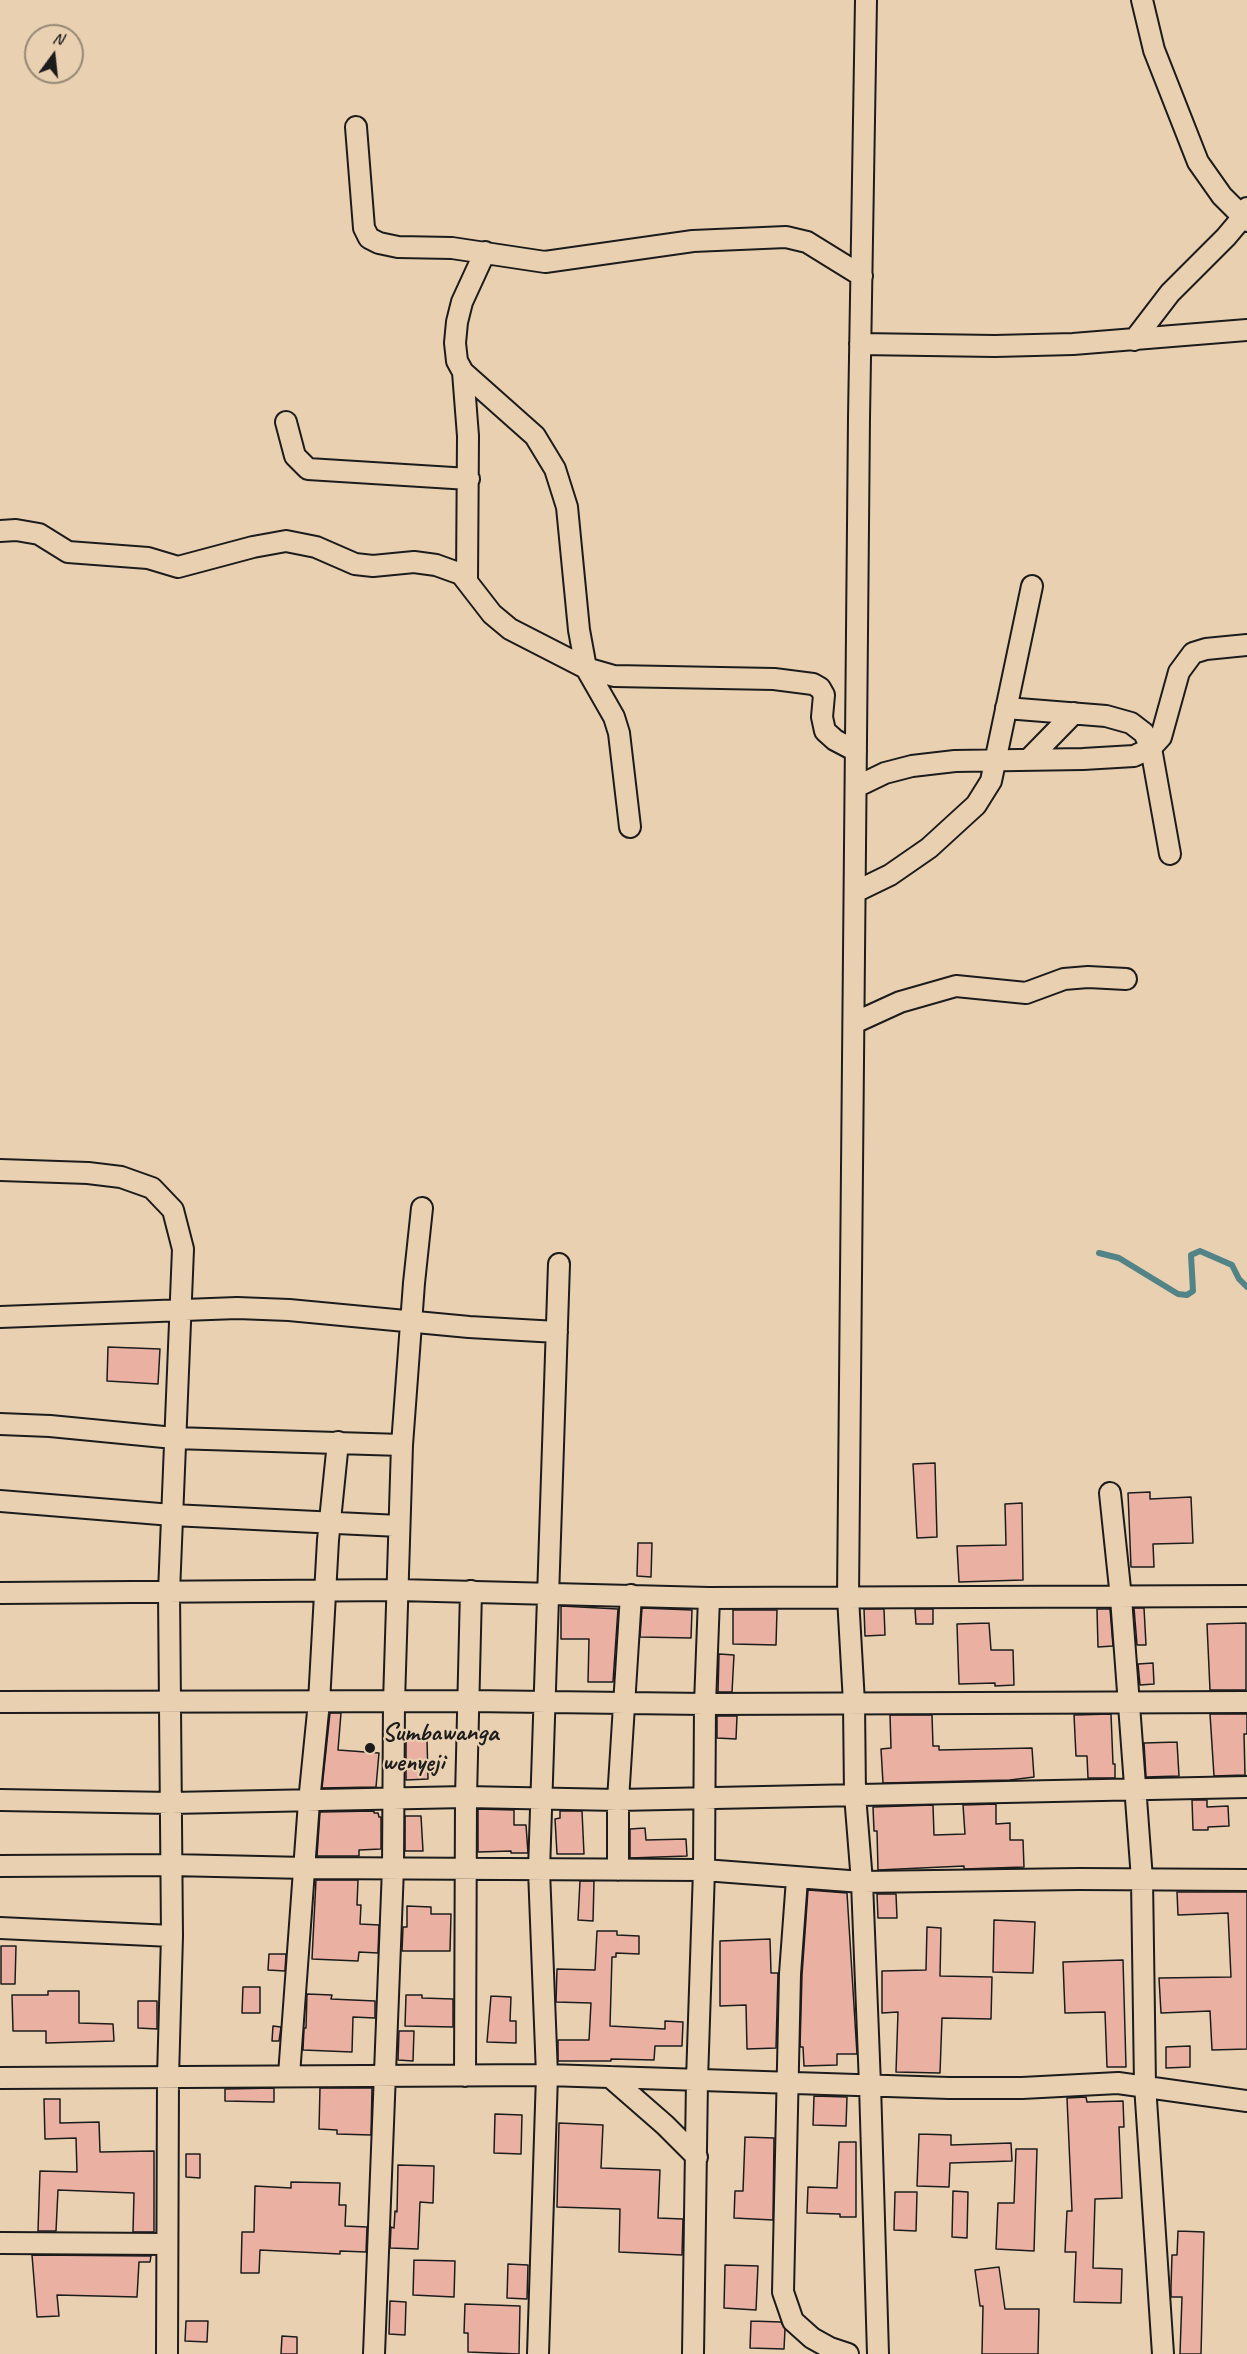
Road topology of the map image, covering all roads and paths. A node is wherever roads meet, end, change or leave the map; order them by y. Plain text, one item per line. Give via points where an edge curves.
1 (866, 0) edge
2 (1142, 0) edge
3 (356, 127) dead end
4 (1245, 216) edge
5 (484, 252) junction
6 (861, 276) junction
7 (1247, 330) edge
8 (1134, 340) junction
9 (860, 344) junction
10 (463, 372) junction
11 (286, 422) dead end
12 (469, 479) junction
13 (0, 531) edge
14 (467, 581) junction
15 (1032, 586) dead end
16 (1247, 645) edge
17 (586, 668) junction
18 (1006, 708) junction
19 (1074, 713) junction
20 (1151, 748) junction
21 (856, 751) junction
22 (1030, 758) junction
23 (997, 759) junction
24 (856, 788) junction
25 (630, 827) dead end
26 (1170, 854) dead end
27 (855, 892) junction
28 (1126, 979) dead end
29 (854, 1023) junction
30 (0, 1170) edge
31 (422, 1208) dead end
32 (559, 1264) dead end
33 (180, 1308) junction
34 (0, 1317) edge
35 (411, 1322) junction
36 (557, 1332) junction
37 (0, 1424) edge
38 (174, 1438) junction
39 (338, 1442) junction
40 (402, 1445) junction
41 (1110, 1493) dead end
42 (0, 1501) edge
43 (172, 1515) junction
44 (329, 1523) junction
45 (399, 1526) junction
46 (398, 1590) junction
47 (326, 1591) junction
48 (170, 1592) junction
49 (471, 1592) junction
50 (0, 1593) edge
51 (547, 1594) junction
52 (631, 1595) junction
53 (1247, 1596) edge
54 (848, 1597) junction
55 (709, 1598) junction
56 (1121, 1598) junction
57 (469, 1701) junction
58 (0, 1702) edge
59 (319, 1702) junction
60 (394, 1702) junction
61 (1247, 1702) edge
62 (171, 1703) junction
63 (545, 1703) junction
64 (854, 1703) junction
65 (625, 1704) junction
66 (705, 1704) junction
67 (1127, 1704) junction
68 (1247, 1787) edge
69 (1136, 1788) junction
70 (855, 1795) junction
71 (466, 1797) junction
72 (704, 1798) junction
73 (394, 1799) junction
74 (0, 1800) edge
75 (542, 1800) junction
76 (618, 1800) junction
77 (309, 1802) junction
78 (171, 1803) junction
79 (171, 1865) junction
80 (0, 1866) edge
81 (306, 1868) junction
82 (393, 1868) junction
83 (466, 1869) junction
84 (539, 1870) junction
85 (618, 1870) junction
86 (704, 1870) junction
87 (797, 1879) junction
88 (1142, 1879) junction
89 (1247, 1881) edge
90 (862, 1882) junction
91 (0, 1928) edge
92 (172, 1936) junction
93 (289, 2075) junction
94 (548, 2075) junction
95 (465, 2076) junction
96 (168, 2077) junction
97 (387, 2077) junction
98 (610, 2077) junction
99 (0, 2078) edge
100 (697, 2080) junction
101 (787, 2082) junction
102 (870, 2085) junction
103 (1145, 2085) junction
104 (1247, 2101) edge
105 (696, 2157) junction
106 (0, 2243) edge
107 (167, 2244) junction
108 (167, 2354) edge
109 (374, 2354) edge
110 (538, 2354) edge
111 (693, 2354) edge
112 (848, 2354) edge
113 (878, 2354) edge
114 (1163, 2354) edge

1 - 6 street
2 - 4 street via 1154,50 1198,162 1222,196
3 - 5 street via 362,211 369,238 398,247
4 - 8 street via 1170,293
5 - 6 street via 545,262 693,241 786,237 807,242
5 - 10 street via 457,322 457,361
6 - 9 street
7 - 8 street
8 - 9 street via 995,346
9 - 21 street
10 - 12 street
10 - 17 street via 535,436 555,469 567,507
11 - 12 street via 295,456 308,469
12 - 14 street
13 - 14 street via 39,534 68,552 148,558 178,567 286,541 316,547 355,564 436,565 461,574
14 - 17 street via 492,614 510,629
15 - 18 street
16 - 20 street via 1194,653 1179,672 1161,737
17 - 21 street via 614,676 813,684 824,695 825,731
17 - 25 street via 619,733
18 - 19 street
18 - 23 street
19 - 20 street via 1131,723 1144,733
19 - 22 street
20 - 22 street via 1118,758
20 - 26 street
21 - 24 street
22 - 23 street
23 - 24 street via 912,766 885,773
23 - 27 street via 991,781 976,805 929,848 890,875
24 - 27 street
27 - 29 street
28 - 29 street via 1064,979 1026,993 956,987 900,1002
29 - 54 street
30 - 33 street via 121,1176 152,1188 173,1210 183,1249
31 - 35 street
32 - 36 street
33 - 34 street
33 - 35 street via 289,1310
33 - 38 street
35 - 36 street
35 - 40 street
36 - 51 street
37 - 38 street
38 - 39 street
38 - 43 street
39 - 40 street
39 - 44 street
40 - 45 street
41 - 56 street
42 - 43 street
43 - 44 street
43 - 48 street
44 - 45 street
44 - 47 street
45 - 46 street
46 - 47 street
46 - 49 street
46 - 60 street
47 - 48 street
47 - 59 street
48 - 50 street
48 - 62 street
49 - 51 street
49 - 57 street
51 - 52 street
51 - 63 street
52 - 55 street
52 - 65 street
53 - 56 street
54 - 55 street
54 - 56 street
54 - 64 street
55 - 66 street
56 - 67 street
57 - 60 street
57 - 63 street
57 - 71 street
58 - 62 street
59 - 60 street
59 - 62 street
59 - 77 street
60 - 73 street
61 - 67 street
62 - 78 street
63 - 65 street
63 - 75 street
64 - 66 street
64 - 67 street
64 - 70 street
65 - 66 street
65 - 76 street
66 - 72 street
67 - 69 street
68 - 69 street
69 - 70 street
69 - 88 street
70 - 72 street
70 - 90 street
71 - 73 street
71 - 75 street
71 - 83 street
72 - 76 street
72 - 86 street
73 - 77 street
73 - 82 street
74 - 78 street
75 - 76 street
75 - 84 street
76 - 85 street
77 - 78 street
77 - 81 street
78 - 79 street
79 - 80 street
79 - 81 street
79 - 92 street
81 - 82 street
81 - 93 street
82 - 83 street
82 - 97 street
83 - 84 street
83 - 95 street
84 - 85 street
84 - 94 street
85 - 86 street
86 - 87 street
86 - 100 street
87 - 90 street
87 - 101 street
88 - 89 street
88 - 90 street
88 - 103 street
90 - 102 street
91 - 92 street
92 - 96 street
93 - 96 street
93 - 97 street
94 - 95 street
94 - 98 street
94 - 110 street
95 - 97 street
96 - 99 street
96 - 107 street
97 - 109 street
98 - 100 street
98 - 105 street
100 - 101 street
100 - 105 street
101 - 102 street
101 - 112 street via 783,2292 793,2321 812,2338
102 - 103 street via 1022,2088 1092,2083
102 - 113 street
103 - 104 street
103 - 114 street
105 - 111 street
106 - 107 street
107 - 108 street

